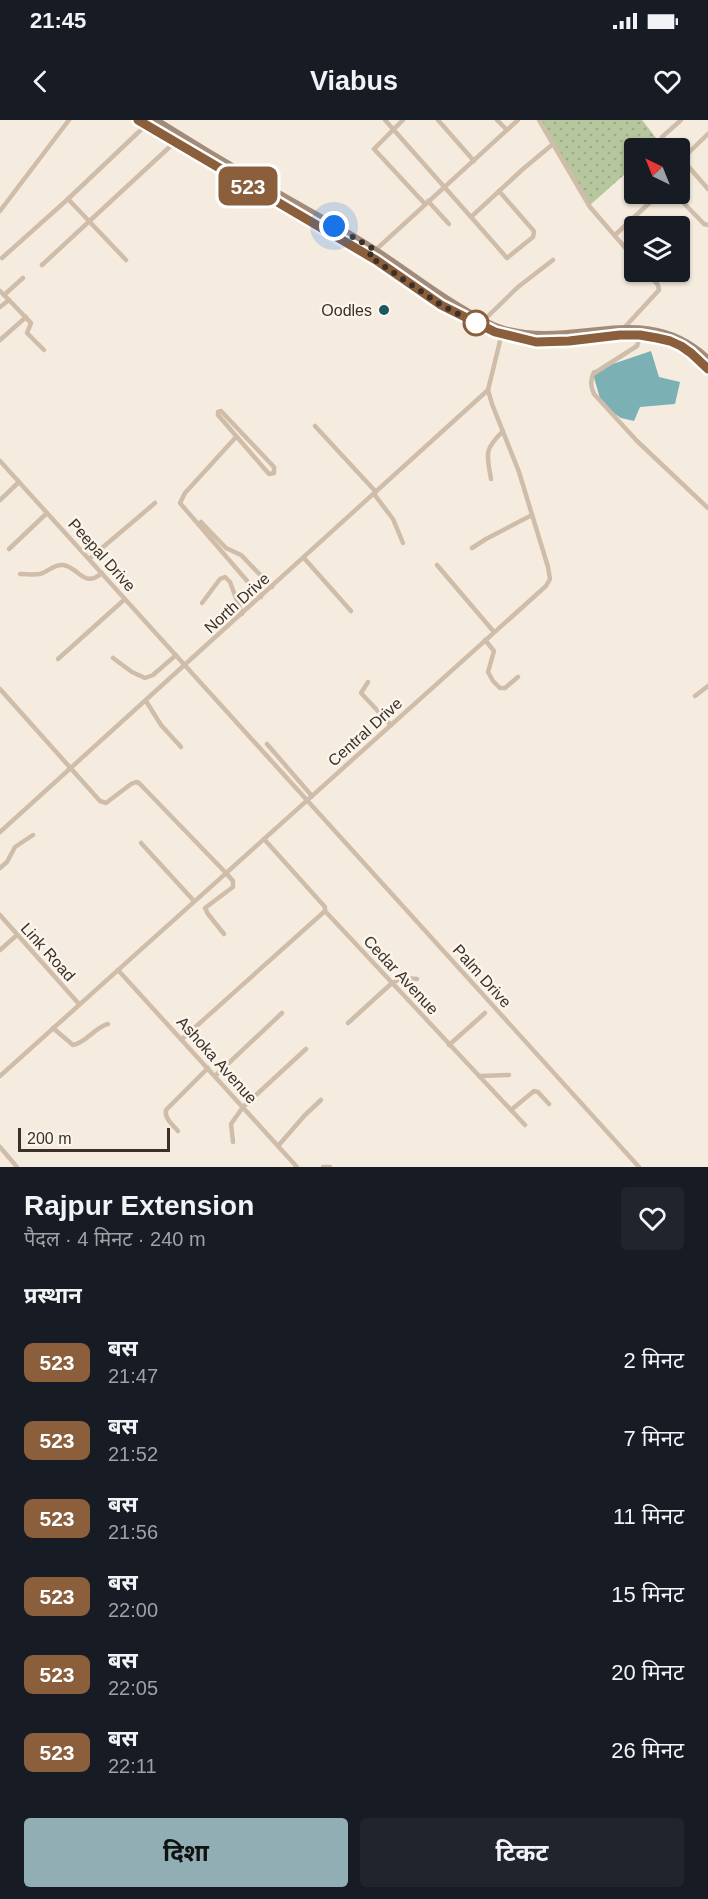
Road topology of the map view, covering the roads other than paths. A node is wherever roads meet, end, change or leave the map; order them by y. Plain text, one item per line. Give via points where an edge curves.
1 (69, 120) edge
2 (138, 120) edge
3 (156, 120) edge
4 (385, 120) edge
5 (403, 120) edge
6 (438, 120) edge
7 (497, 120) edge
8 (518, 120) edge
9 (539, 120) edge
10 (681, 120) edge
11 (146, 124) junction
12 (393, 129) junction
13 (507, 130) junction
14 (708, 134) edge
15 (662, 137) dead end
16 (175, 142) junction
17 (193, 143) junction
18 (553, 144) junction
19 (189, 150) junction
20 (690, 151) edge
21 (474, 161) junction
22 (690, 168) edge
23 (445, 187) junction
24 (708, 189) edge
25 (499, 191) junction
26 (68, 199) junction
27 (427, 203) junction
28 (648, 204) edge
29 (685, 204) edge
30 (0, 211) edge
31 (471, 217) junction
32 (90, 221) junction
33 (449, 224) dead end
34 (708, 225) edge
35 (615, 235) junction
36 (624, 246) edge
37 (375, 250) junction
38 (369, 256) junction
39 (2, 258) dead end
40 (126, 260) dead end
41 (553, 260) dead end
42 (42, 265) dead end
43 (23, 278) dead end
44 (655, 282) edge
45 (2, 293) edge
46 (9, 300) junction
47 (0, 308) edge
48 (26, 317) junction
49 (484, 320) junction
50 (624, 328) junction
51 (641, 331) junction
52 (502, 332) junction
53 (0, 340) edge
54 (44, 351) dead end
55 (708, 359) edge
56 (708, 369) edge
57 (488, 390) junction
58 (315, 426) dead end
59 (503, 431) junction
60 (236, 437) junction
61 (0, 461) edge
62 (491, 479) dead end
63 (19, 482) junction
64 (375, 493) junction
65 (0, 500) edge
66 (155, 503) dead end
67 (708, 508) edge
68 (47, 513) junction
69 (532, 515) junction
70 (201, 522) dead end
71 (403, 543) dead end
72 (472, 548) dead end
73 (9, 549) dead end
74 (304, 558) junction
75 (89, 560) junction
76 (438, 566) dead end
77 (102, 573) junction
78 (20, 574) dead end
79 (272, 587) junction
80 (261, 597) junction
81 (125, 599) junction
82 (202, 603) dead end
83 (351, 611) dead end
84 (242, 614) junction
85 (494, 632) junction
86 (485, 640) junction
87 (176, 655) junction
88 (113, 658) dead end
89 (58, 659) dead end
90 (186, 666) junction
91 (518, 677) dead end
92 (368, 682) dead end
93 (708, 686) edge
94 (0, 688) edge
95 (694, 696) dead end
96 (146, 701) junction
97 (391, 725) junction
98 (267, 744) dead end
99 (182, 747) dead end
100 (71, 768) junction
101 (312, 796) junction
102 (307, 801) junction
103 (0, 832) edge
104 (33, 835) dead end
105 (264, 839) junction
106 (141, 843) dead end
107 (0, 868) edge
108 (226, 873) junction
109 (195, 901) junction
110 (325, 911) junction
111 (0, 915) edge
112 (224, 934) dead end
113 (17, 935) junction
114 (0, 950) edge
115 (118, 970) junction
116 (417, 979) dead end
117 (392, 983) junction
118 (79, 1004) junction
119 (282, 1013) dead end
120 (485, 1013) dead end
121 (348, 1023) dead end
122 (108, 1024) dead end
123 (53, 1028) junction
124 (182, 1039) junction
125 (449, 1045) junction
126 (306, 1049) dead end
127 (208, 1068) junction
128 (509, 1075) dead end
129 (0, 1076) edge
130 (215, 1076) junction
131 (479, 1076) junction
132 (321, 1100) dead end
133 (549, 1104) dead end
134 (243, 1107) junction
135 (511, 1110) junction
136 (525, 1125) dead end
137 (178, 1131) dead end
138 (233, 1142) dead end
139 (278, 1146) junction
140 (0, 1147) edge
141 (17, 1167) edge
142 (297, 1167) edge
143 (323, 1167) edge
144 (330, 1167) edge
145 (639, 1167) edge

1 - 30 street
2 - 11 main road
3 - 17 main road
4 - 12 street
5 - 12 street
6 - 21 street
7 - 13 street
8 - 13 street
9 - 18 street
10 - 15 street
11 - 16 main road
11 - 26 street
12 - 23 street
12 - 27 street via 374,149
13 - 21 street
14 - 20 street
16 - 19 main road
16 - 32 street
17 - 19 main road via 194,148
17 - 37 main road
18 - 25 street
18 - 35 street via 585,200
19 - 38 main road
21 - 23 street
22 - 24 street
23 - 27 street
23 - 31 street
25 - 31 street
25 - 31 street via 533,230 533,237 507,258
26 - 32 street
26 - 39 street
27 - 33 street
27 - 37 street
28 - 35 street
29 - 34 street
32 - 40 street
32 - 42 street
35 - 36 street
37 - 38 street
37 - 49 main road via 444,299
38 - 52 main road via 441,305
41 - 49 street
43 - 45 street
44 - 50 street via 659,290
45 - 46 street
46 - 47 street
46 - 48 street
48 - 53 street
48 - 54 street via 31,323 27,333
49 - 52 main road
50 - 51 main road
50 - 52 main road via 568,334
51 - 52 main road via 536,342
51 - 55 main road via 661,331 681,338
51 - 56 main road via 670,341
51 - 67 street via 638,346 593,374 591,388 627,431
52 - 57 street
57 - 59 street, Central Drive
57 - 64 street, North Drive
58 - 64 street
59 - 62 street via 487,452
59 - 69 street, Central Drive
60 - 60 street via 219,412 274,467 274,472 269,474
60 - 80 street via 180,503
61 - 63 street, Peepal Drive
63 - 65 street
63 - 68 street, Peepal Drive
64 - 71 street via 393,519
64 - 74 street, North Drive
66 - 75 street
68 - 73 street
68 - 75 street, Peepal Drive
69 - 72 street
69 - 85 street, Central Drive via 550,579
70 - 79 street
74 - 79 street, North Drive
74 - 83 street
75 - 77 street, Peepal Drive
76 - 85 street
77 - 78 street via 85,578 59,565 38,574
77 - 81 street, Peepal Drive
79 - 80 street, North Drive
80 - 84 street, North Drive
81 - 87 street, Peepal Drive
81 - 89 street
82 - 84 street via 225,577
84 - 90 street, North Drive
85 - 86 street, Central Drive
86 - 91 street via 494,651 488,672 493,681 505,688
86 - 97 street, Central Drive
87 - 88 street via 145,678
87 - 90 street, Peepal Drive
90 - 96 street, North Drive
90 - 102 street, Palm Drive
92 - 97 street via 362,693
93 - 95 street
94 - 100 street
96 - 99 street via 160,725
96 - 100 street, North Drive
97 - 101 street, Central Drive
98 - 101 street
100 - 103 street, North Drive
100 - 108 street via 104,803 131,784 139,783
101 - 102 street, Central Drive
102 - 105 street, Central Drive
102 - 145 street, Palm Drive
104 - 107 street via 15,847
105 - 108 street, Central Drive
105 - 110 street, Cedar Avenue
106 - 109 street
108 - 109 street, Central Drive
108 - 112 street via 233,886 205,908
109 - 115 street, Central Drive
110 - 117 street, Cedar Avenue
110 - 124 street
111 - 113 street, Link Road
113 - 114 street
113 - 118 street, Link Road
115 - 118 street, Central Drive
115 - 124 street, Ashoka Avenue
116 - 117 street via 403,978
117 - 121 street
117 - 125 street, Cedar Avenue
118 - 123 street, Central Drive
119 - 130 street
120 - 125 street
122 - 123 street via 73,1045
123 - 129 street, Central Drive
124 - 127 street, Ashoka Avenue
125 - 131 street, Cedar Avenue
126 - 134 street
127 - 130 street, Ashoka Avenue
127 - 137 street via 166,1110 166,1117
128 - 131 street
130 - 134 street, Ashoka Avenue
131 - 135 street, Cedar Avenue
132 - 139 street
133 - 135 street via 534,1091
134 - 138 street via 231,1124
134 - 139 street, Ashoka Avenue
135 - 136 street, Cedar Avenue
139 - 142 street, Ashoka Avenue
140 - 141 street
143 - 144 street

